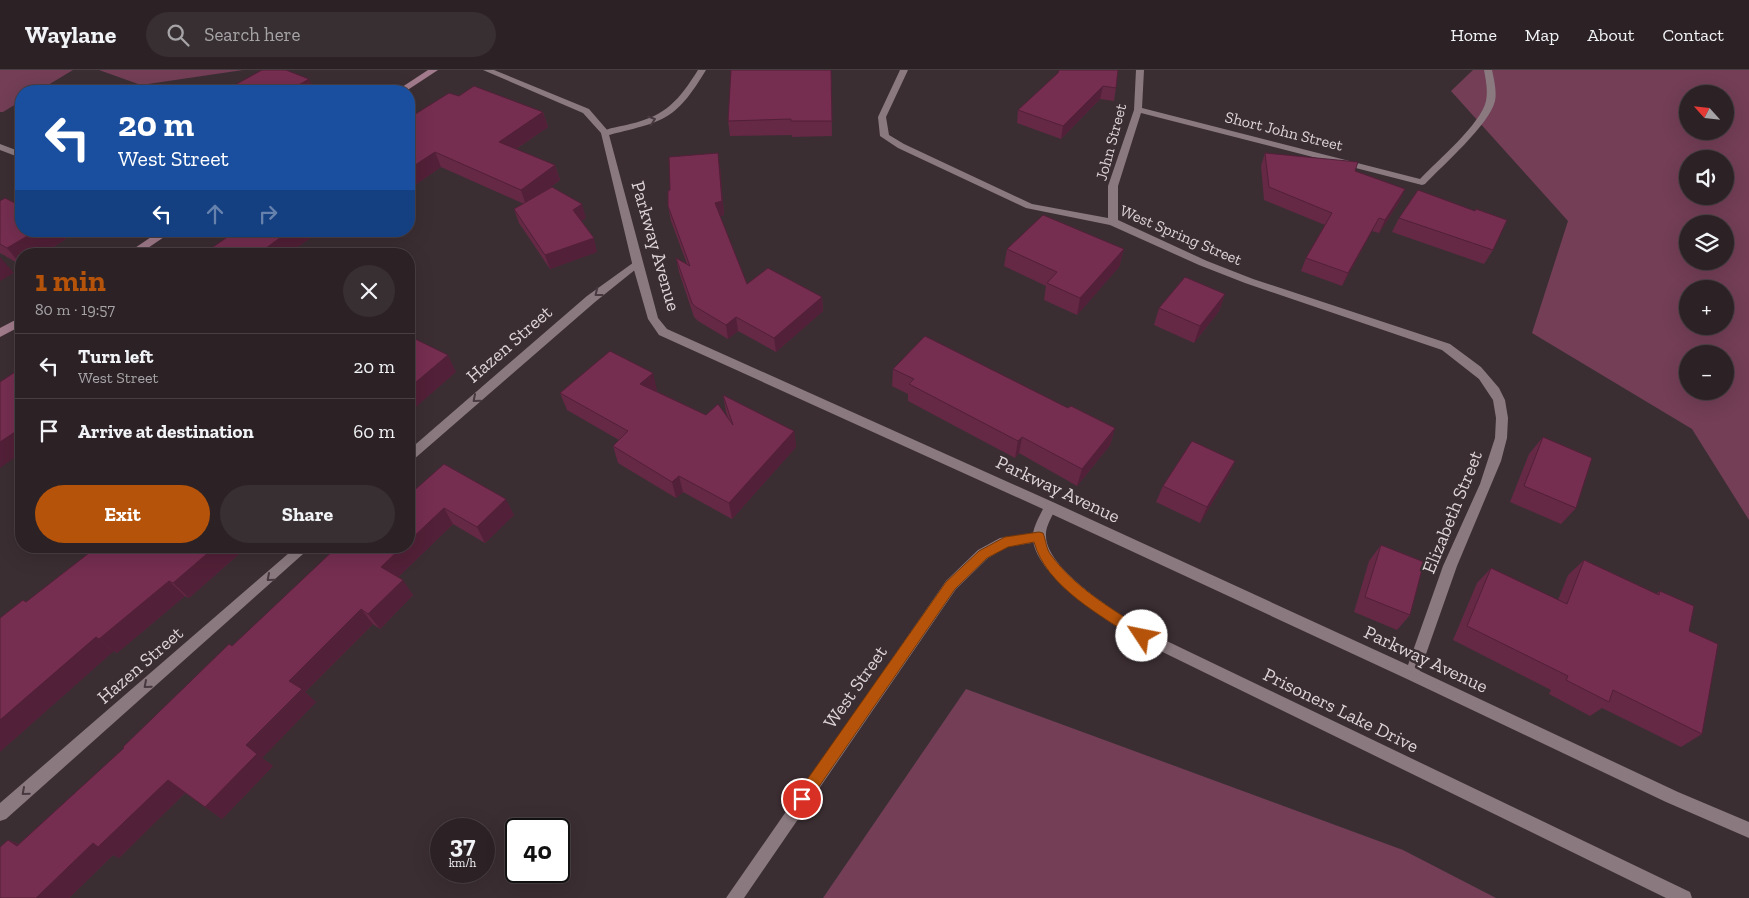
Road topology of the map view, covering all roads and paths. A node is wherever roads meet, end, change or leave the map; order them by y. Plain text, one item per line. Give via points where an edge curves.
1 (434, 70) edge
2 (487, 70) edge
3 (702, 70) edge
4 (904, 70) edge
5 (1140, 70) edge
6 (1488, 70) edge
7 (410, 85) edge
8 (1138, 110) junction
9 (605, 133) junction
10 (0, 147) edge
11 (15, 153) edge
12 (1113, 222) junction
13 (158, 237) edge
14 (141, 248) edge
15 (637, 262) junction
16 (15, 324) edge
17 (0, 334) edge
18 (1424, 339) joint
19 (415, 452) edge
20 (1050, 508) junction
21 (1039, 537) junction
22 (298, 553) edge
23 (1412, 674) junction
24 (0, 813) edge
25 (1749, 830) edge
26 (734, 898) edge
27 (1684, 898) edge

1 - 7 main road
2 - 9 street, Parkway Avenue via 586,111
9 -> 3 street via 665,115 686,96
4 - 12 street, West Spring Street via 882,117 884,136 1029,206
5 - 8 street, John Street
6 - 8 street, Short John Street via 1489,104 1476,124 1422,182
8 - 12 street, John Street via 1113,186
9 - 15 street, Parkway Avenue
10 - 11 street
12 - 18 street, West Spring Street via 1249,281
13 - 14 main road
15 -> 19 street, Hazen Street
15 - 20 street, Parkway Avenue via 653,319 663,332
16 - 17 main road
18 - 23 street, Elizabeth Street via 1466,359 1486,378 1500,401 1503,422 1494,467 1450,565
20 - 21 street
20 - 23 street, Parkway Avenue
21 - 26 street, West Street via 1005,542 983,554 951,585
21 - 27 street, Prisoners Lake Drive via 1044,556 1079,594 1142,636
22 -> 24 street, Hazen Street
23 - 25 street, Parkway Avenue

